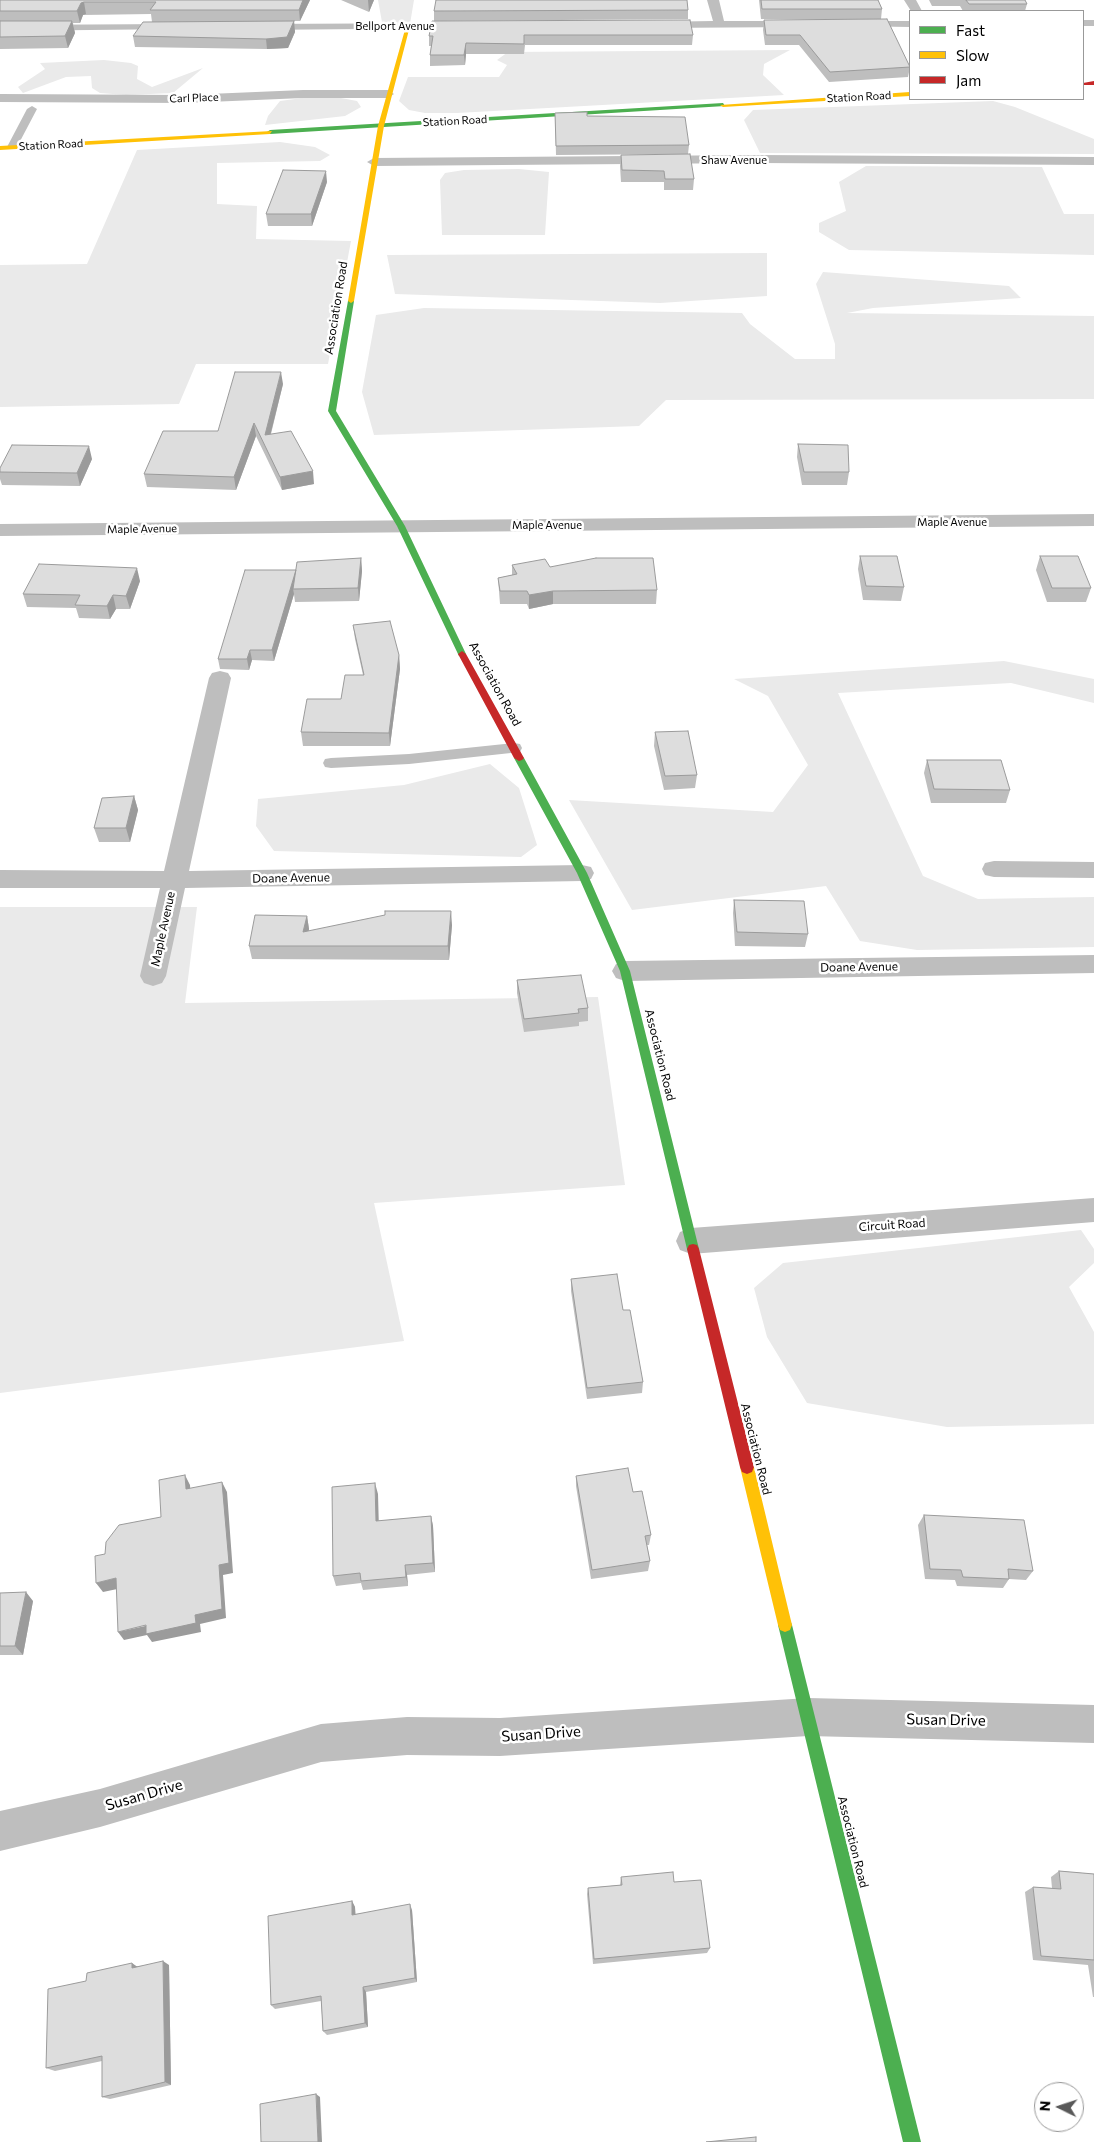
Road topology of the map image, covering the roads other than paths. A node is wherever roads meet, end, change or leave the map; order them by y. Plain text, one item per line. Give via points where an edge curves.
1 (713, 0) edge
2 (719, 24) junction
3 (814, 24) edge
4 (843, 24) edge
5 (909, 24) edge
6 (641, 25) edge
7 (408, 26) junction
8 (476, 26) edge
9 (190, 27) edge
10 (240, 27) edge
11 (0, 28) edge
12 (388, 94) junction
13 (909, 94) edge
14 (0, 98) edge
15 (32, 109) dead end
16 (381, 126) junction
17 (12, 147) junction
18 (0, 148) edge
19 (1094, 161) edge
20 (374, 162) junction
21 (1094, 520) edge
22 (401, 526) junction
23 (0, 530) edge
24 (220, 678) dead end
25 (514, 748) junction
26 (331, 763) dead end
27 (994, 869) dead end
28 (1094, 870) edge
29 (582, 873) junction
30 (0, 879) edge
31 (173, 880) junction
32 (1094, 964) edge
33 (625, 971) junction
34 (153, 976) dead end
35 (1094, 1210) edge
36 (691, 1241) junction
37 (808, 1717) junction
38 (1094, 1724) edge
39 (0, 1830) edge
40 (912, 2142) edge

1 - 2 street
2 - 3 street
2 - 6 street
4 - 5 street
7 - 8 street, Bellport Avenue
7 - 10 street, Bellport Avenue
7 - 12 street, Association Road
9 - 11 street
12 - 14 street, Carl Place via 185,99
12 - 16 street, Association Road
13 - 16 street, Station Road
15 - 17 lane
16 - 17 street, Station Road
16 - 20 street, Association Road
17 - 18 street, Station Road
19 - 20 street, Shaw Avenue
20 - 22 street, Association Road via 332,411
21 - 22 street, Maple Avenue
22 - 23 street, Maple Avenue
22 - 25 street, Association Road via 462,655
24 - 31 street, Maple Avenue
25 - 26 lane
25 - 29 street, Association Road
27 - 28 street
29 - 31 street, Doane Avenue
29 - 33 street, Association Road
30 - 31 street, Doane Avenue
31 - 34 street, Maple Avenue
32 - 33 street, Doane Avenue
33 - 36 street, Association Road
35 - 36 street, Circuit Road
36 - 37 street, Association Road
37 - 38 street, Susan Drive
37 - 39 street, Susan Drive via 500,1737 407,1736 321,1743 100,1808
37 - 40 street, Association Road

